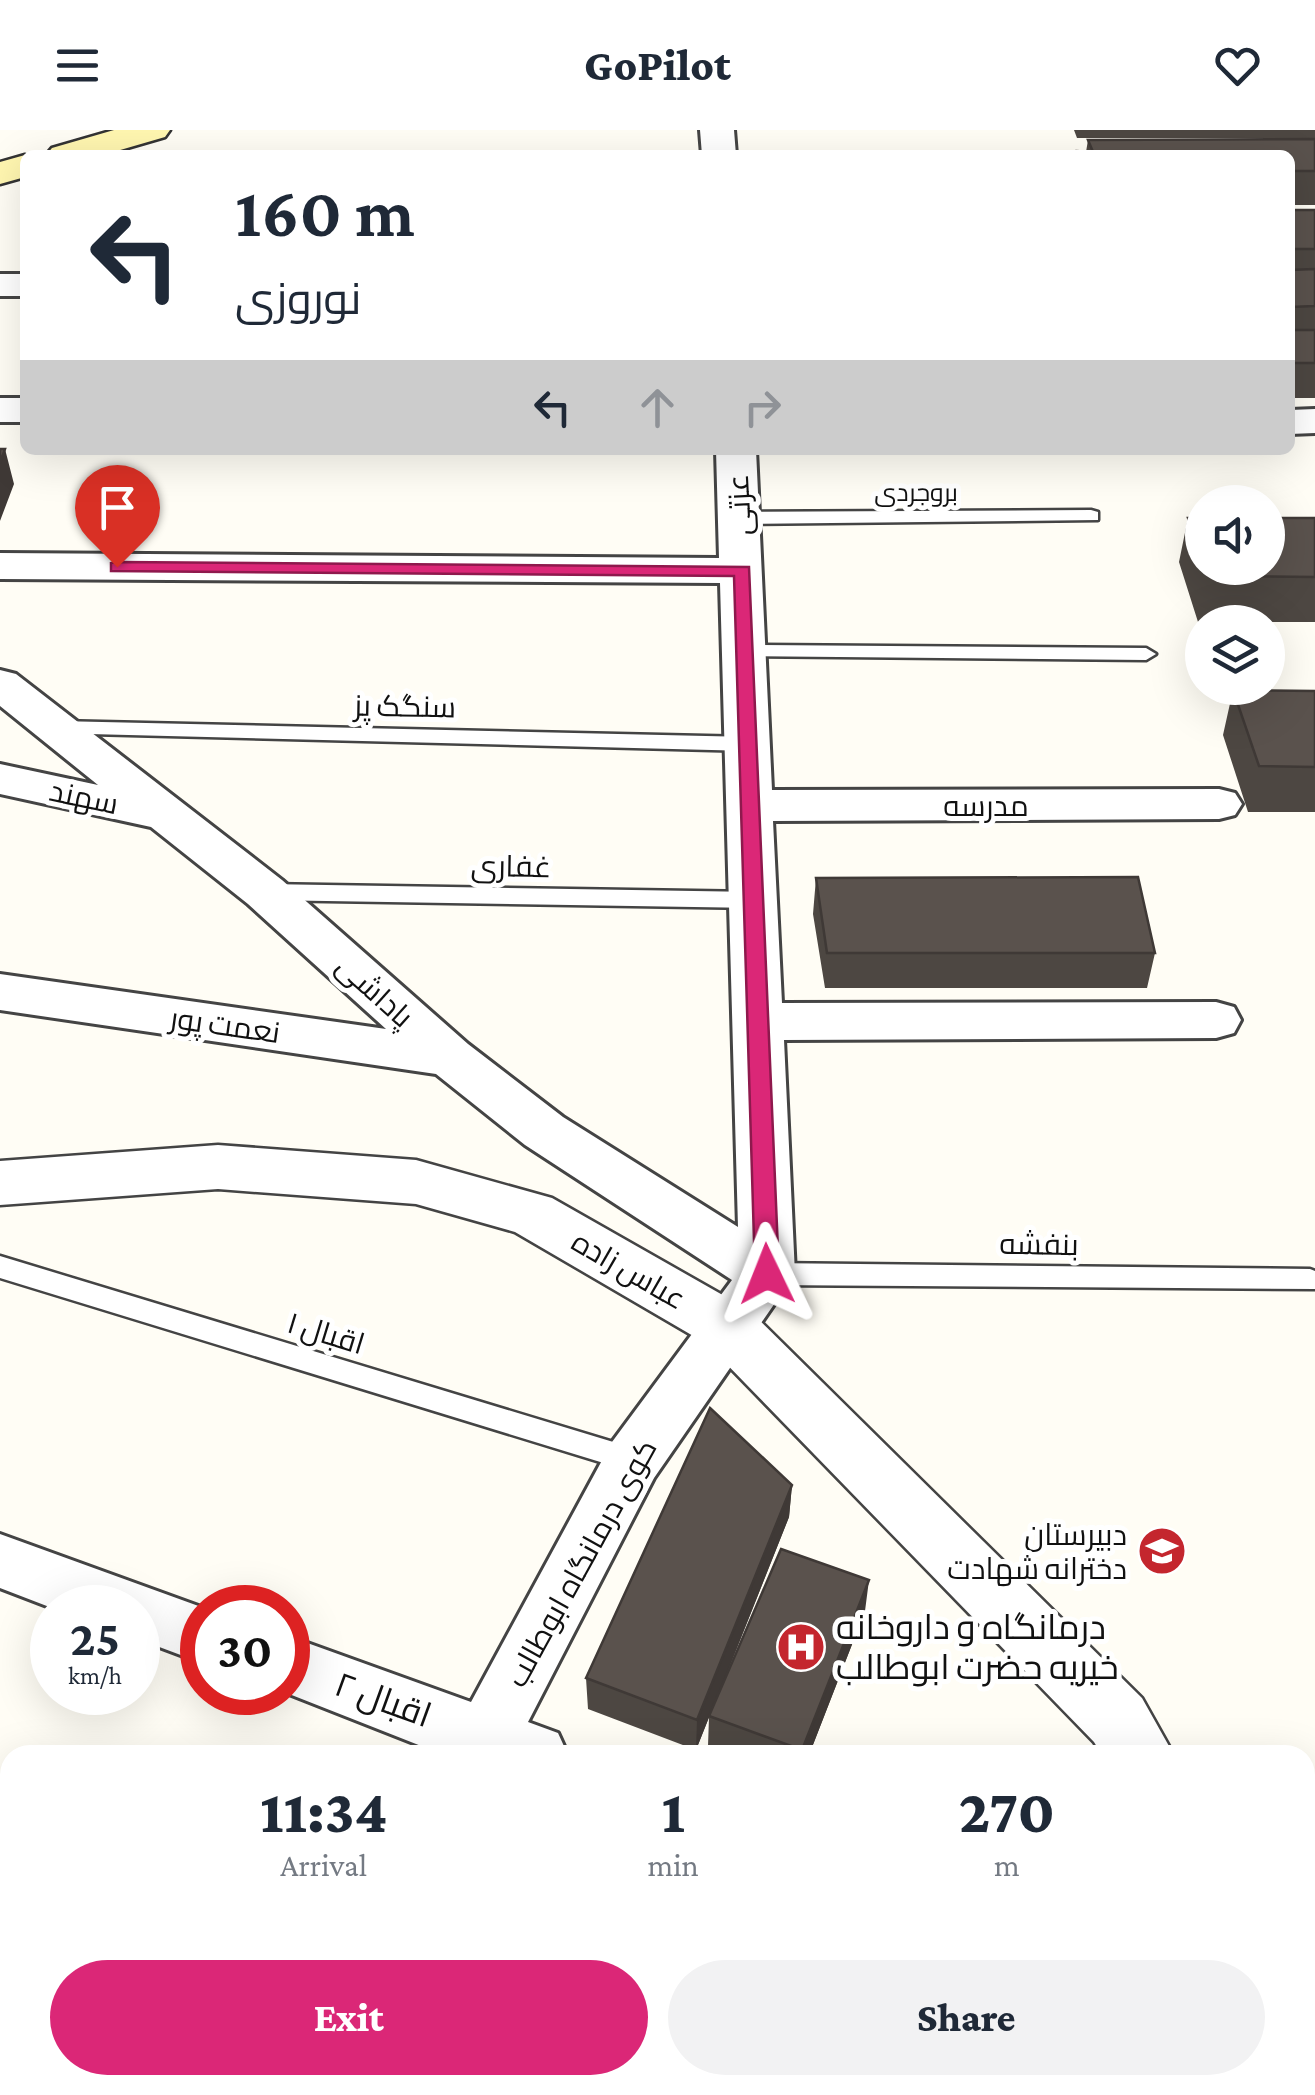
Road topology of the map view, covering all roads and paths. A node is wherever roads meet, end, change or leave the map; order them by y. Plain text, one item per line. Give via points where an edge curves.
1 (153, 130) edge
2 (82, 150) edge
3 (736, 455) edge
4 (1092, 516) dead end
5 (740, 518) junction
6 (0, 566) edge
7 (743, 571) junction
8 (746, 650) junction
9 (1146, 654) dead end
10 (0, 684) edge
11 (58, 728) junction
12 (750, 744) junction
13 (0, 779) edge
14 (1219, 804) dead end
15 (752, 806) junction
16 (168, 815) junction
17 (265, 892) junction
18 (756, 900) junction
19 (0, 992) edge
20 (1216, 1020) dead end
21 (759, 1022) junction
22 (450, 1057) junction
23 (0, 1183) edge
24 (0, 1267) edge
25 (767, 1274) junction
26 (1310, 1280) dead end
27 (728, 1327) junction
28 (633, 1460) junction
29 (0, 1562) edge
30 (64, 1585) edge
31 (310, 1675) edge
32 (489, 1745) edge
33 (501, 1745) edge
34 (1134, 1745) edge

1 - 2 main road
3 - 5 street, عزتی
4 - 5 lane, بروجردی
5 - 7 street, عزتی
6 - 7 street
7 - 8 street, عزتی
8 - 9 lane
8 - 12 street, عزتی
10 - 11 street, پاداشی
11 - 12 lane, سنگک پز
11 - 16 street, پاداشی
12 - 15 street, عزتی
13 - 16 street, سهند
14 - 15 street, مدرسه
15 - 18 street, عزتی
16 - 17 street, پاداشی
17 - 18 lane, غفاری
17 - 22 street, پاداشی
18 - 21 street, عزتی
19 - 22 street, نعمت پور
20 - 21 street
21 - 25 street, عزتی
22 - 25 street, پاداشی via 544,1131
23 - 27 street, عباس زاده via 218,1168 416,1182 532,1214
24 - 28 lane, اقبال ۱
25 - 26 lane, بنفشه
25 - 27 street
27 - 28 street, کوی درمانگاه ابوطالب
27 - 34 street, عباس زاده via 1118,1720
28 - 33 street, کوی درمانگاه ابوطالب
29 - 30 street
31 - 32 street, اقبال ۲

